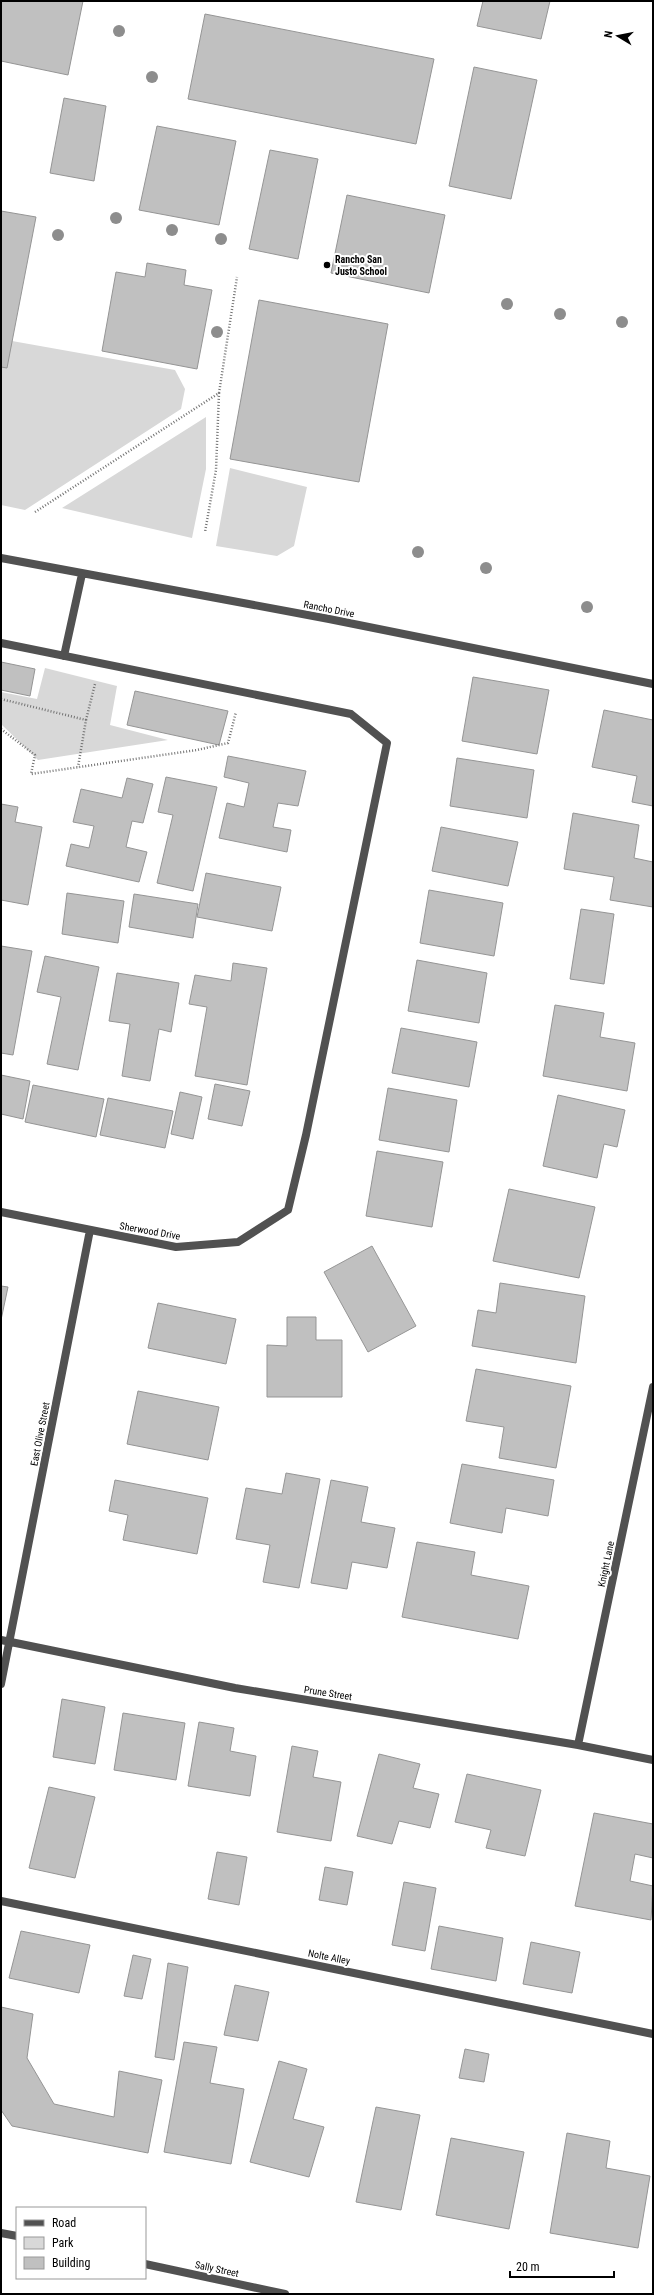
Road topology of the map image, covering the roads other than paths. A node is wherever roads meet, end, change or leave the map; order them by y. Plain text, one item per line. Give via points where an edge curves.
1 (1, 558) edge
2 (82, 574) junction
3 (1, 643) edge
4 (64, 656) junction
5 (653, 684) edge
6 (1, 1212) edge
7 (90, 1230) junction
8 (653, 1386) edge
9 (1, 1640) edge
10 (10, 1642) junction
11 (1, 1684) edge
12 (578, 1745) junction
13 (653, 1760) edge
14 (1, 1901) edge
15 (653, 2034) edge
16 (1, 2233) edge
17 (16, 2236) edge
18 (146, 2264) edge
19 (285, 2294) edge

1 - 2 street, Rancho Drive
2 - 4 street
2 - 5 street, Rancho Drive via 329,619
3 - 4 street
4 - 7 street, Sherwood Drive via 351,714 387,743 288,1210 238,1242 176,1248
6 - 7 street, Sherwood Drive
7 - 10 street, East Olive Street
8 - 12 street, Knight Lane
9 - 10 street, Prune Street
10 - 11 street, East Olive Street
10 - 12 street, Prune Street via 235,1688
12 - 13 street, Prune Street
14 - 15 street, Nolte Alley
16 - 17 street
18 - 19 street, Sally Street

